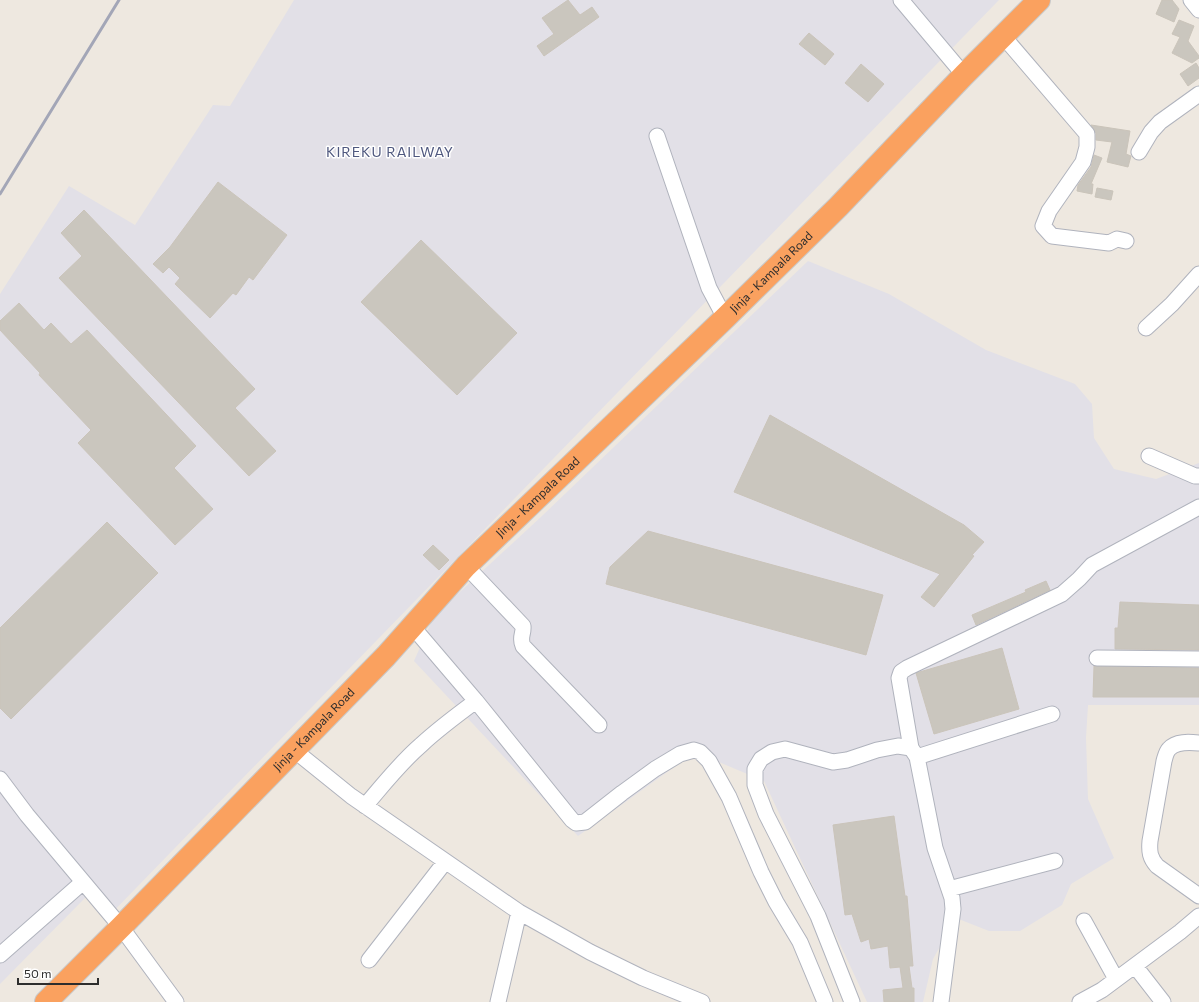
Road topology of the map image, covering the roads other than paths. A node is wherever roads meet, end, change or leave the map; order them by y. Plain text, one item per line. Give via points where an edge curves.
1 (900, 0) edge
2 (1039, 0) edge
3 (1191, 0) edge
4 (1199, 10) edge
5 (1003, 36) junction
6 (964, 75) junction
7 (1199, 94) edge
8 (657, 136) dead end
9 (1139, 152) dead end
10 (1126, 242) dead end
11 (1199, 274) edge
12 (725, 318) junction
13 (1146, 328) dead end
14 (1149, 456) dead end
15 (1199, 476) edge
16 (1199, 507) edge
17 (466, 566) junction
18 (412, 626) junction
19 (1096, 658) dead end
20 (1199, 659) edge
21 (476, 701) junction
22 (1052, 714) dead end
23 (599, 725) dead end
24 (1199, 743) edge
25 (294, 750) junction
26 (914, 752) junction
27 (0, 779) edge
28 (365, 806) junction
29 (1055, 861) dead end
30 (445, 862) junction
31 (83, 882) junction
32 (949, 889) junction
33 (1199, 896) edge
34 (519, 912) junction
35 (1199, 916) edge
36 (1084, 921) dead end
37 (121, 927) junction
38 (0, 955) edge
39 (370, 960) dead end
40 (1135, 966) junction
41 (1116, 979) junction
42 (46, 1002) edge
43 (176, 1002) edge
44 (498, 1002) edge
45 (702, 1002) edge
46 (826, 1002) edge
47 (852, 1002) edge
48 (941, 1002) edge
49 (1080, 1002) edge
50 (1163, 1002) edge

1 - 6 street
2 - 5 highway, Jinja - Kampala Road
3 - 4 street
5 - 6 highway, Jinja - Kampala Road
5 - 10 street via 1087,134 1083,162 1049,211 1043,226 1052,236 1108,243 1117,239
6 - 12 highway, Jinja - Kampala Road via 838,207
7 - 9 street via 1160,122
8 - 12 street via 709,288
11 - 13 street
12 - 17 highway, Jinja - Kampala Road
14 - 15 street
16 - 26 street via 1092,565 1062,594 901,672 899,678
17 - 18 highway, Jinja - Kampala Road
17 - 23 street via 523,626 523,646
18 - 21 street
18 - 25 highway, Jinja - Kampala Road
19 - 20 street
21 - 28 street via 420,746
21 - 46 street via 576,823 586,822 627,789 680,754 694,750 706,756 729,797 766,884 800,942
22 - 26 street
24 - 33 street via 1176,744 1168,750 1149,853 1157,866
25 - 28 street
25 - 37 highway, Jinja - Kampala Road
26 - 32 street via 935,848
26 - 47 street via 898,746 833,762 784,749 772,752 761,759 755,769 755,785 766,814 818,916
27 - 31 street
28 - 30 street
29 - 32 street
30 - 34 street
30 - 39 street
31 - 37 street
31 - 38 street
32 - 48 street via 953,909
34 - 44 street
34 - 45 street via 629,972
35 - 40 street
36 - 41 street
37 - 42 highway, Jinja - Kampala Road
37 - 43 street
40 - 41 street
40 - 50 street
41 - 49 street

